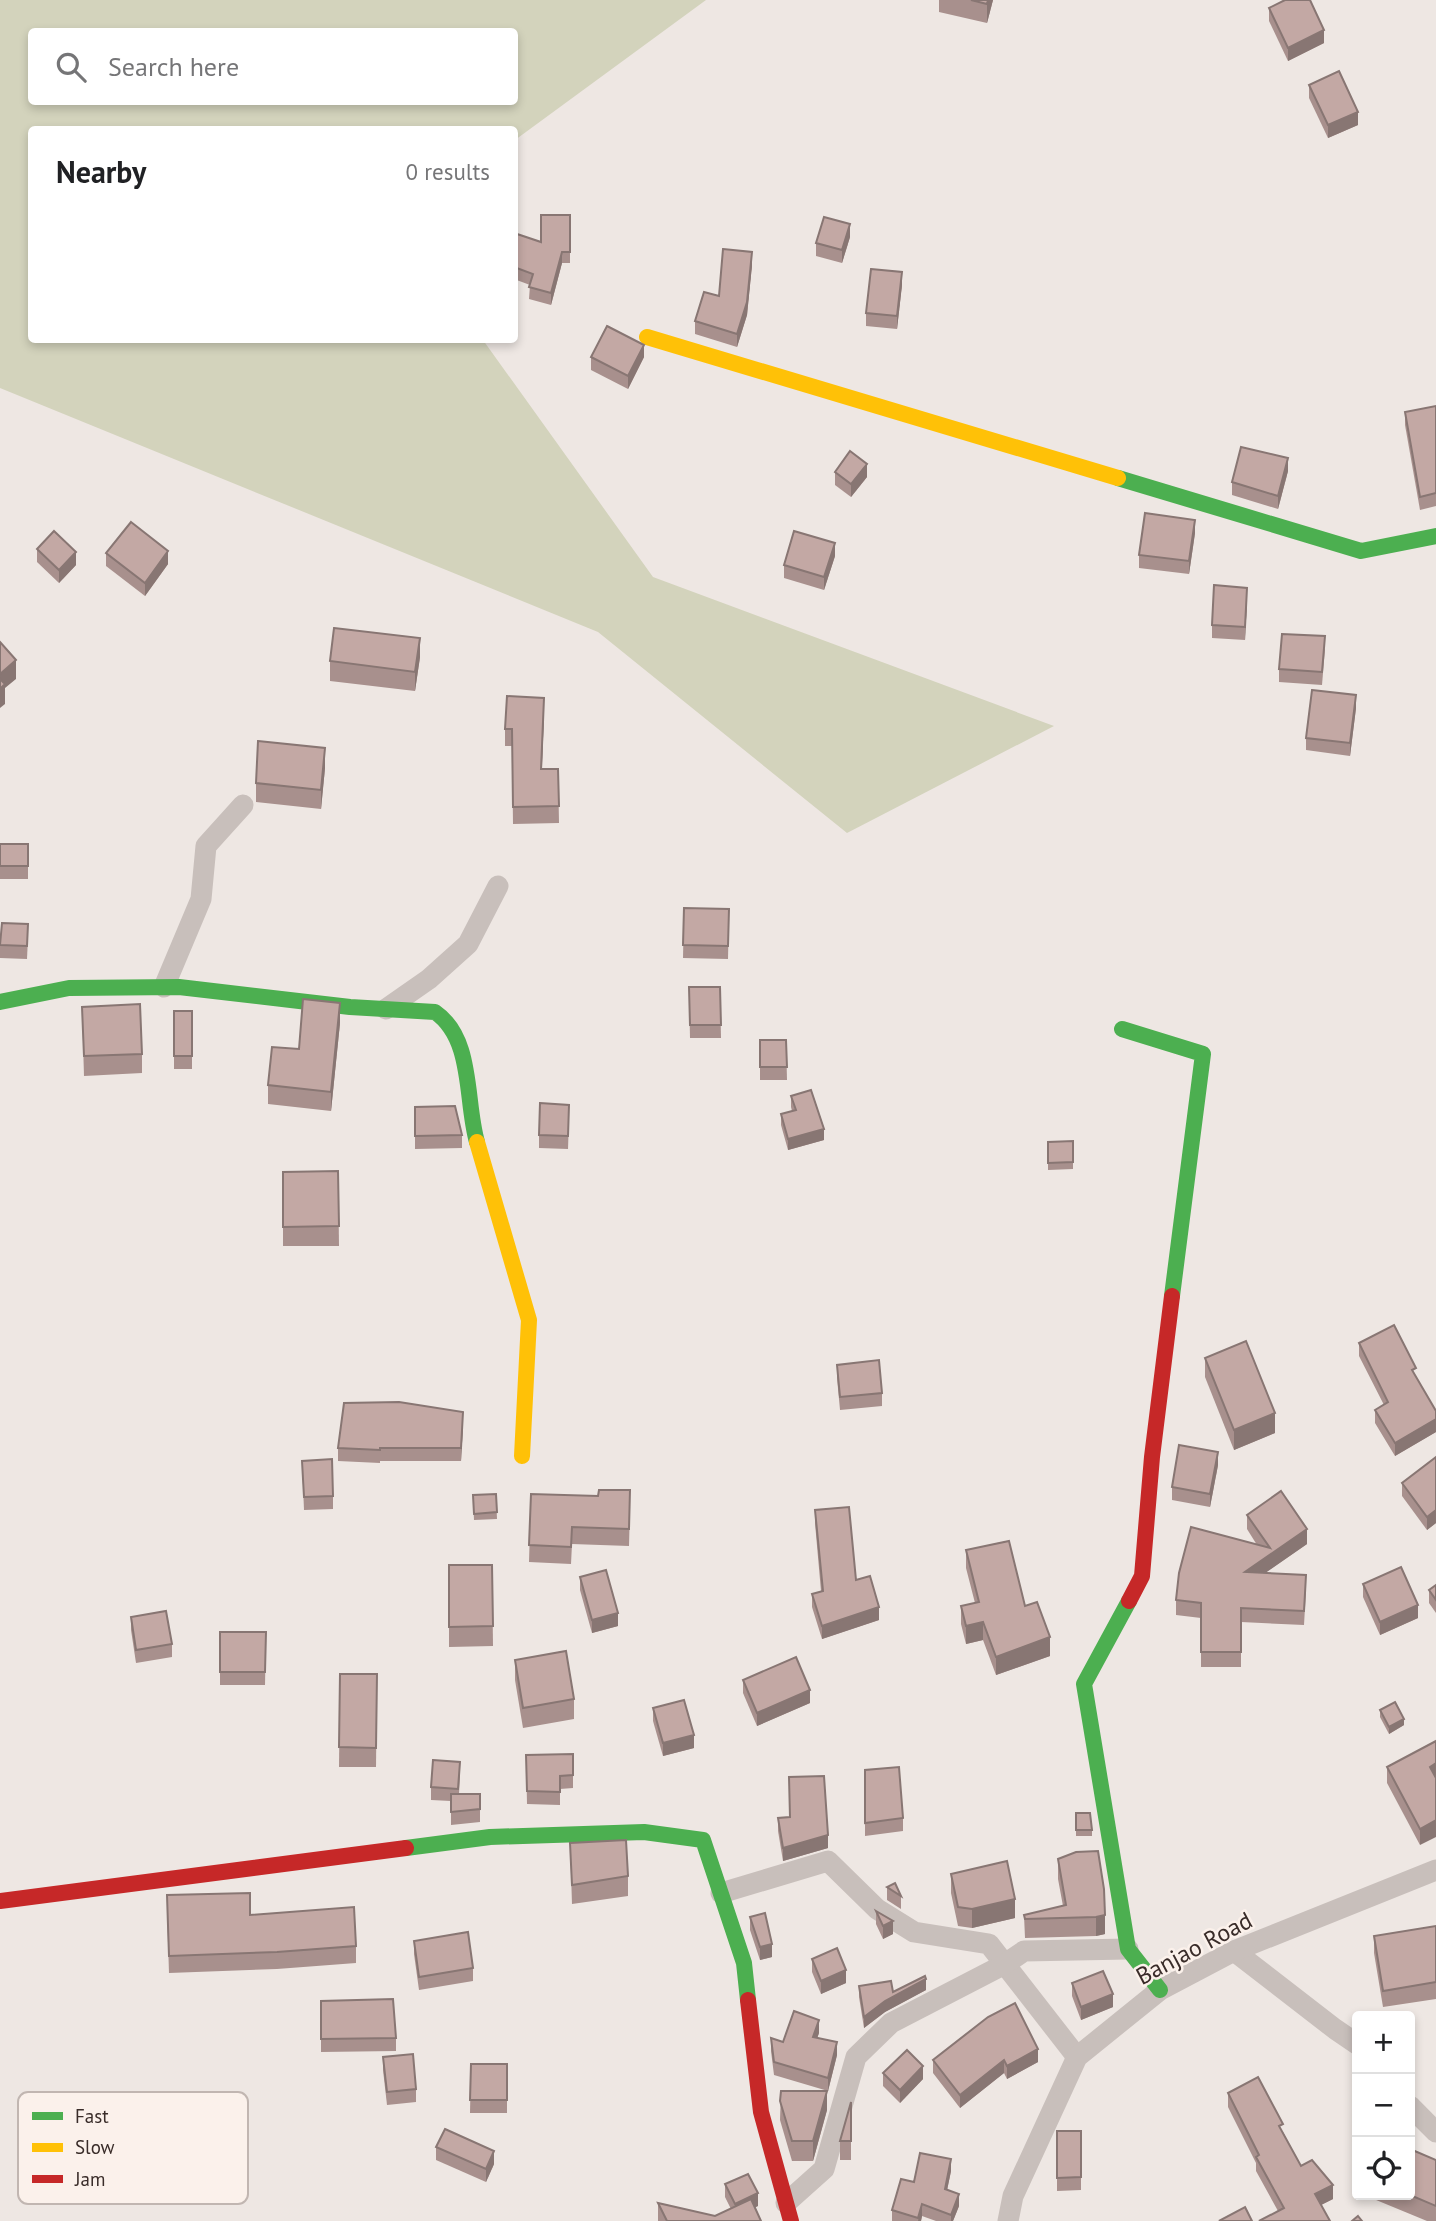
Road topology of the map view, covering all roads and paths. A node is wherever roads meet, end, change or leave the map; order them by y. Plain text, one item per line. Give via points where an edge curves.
1 (647, 337) dead end
2 (1436, 536) edge
3 (243, 805) dead end
4 (498, 886) dead end
5 (164, 987) junction
6 (0, 1002) edge
7 (386, 1009) junction
8 (1122, 1029) dead end
9 (522, 1456) dead end
10 (1436, 1870) edge
11 (721, 1893) junction
12 (0, 1901) edge
13 (1128, 1949) junction
14 (1234, 1951) junction
15 (1005, 1964) junction
16 (1160, 1990) junction
17 (1352, 2041) edge
18 (1077, 2057) junction
19 (1415, 2111) edge
20 (1436, 2132) edge
21 (788, 2212) edge
22 (1008, 2221) edge

1 - 2 street via 1361,551
3 - 5 street via 206,846 201,899
4 - 7 street via 468,944
5 - 6 street via 69,988
5 - 7 street
7 - 9 street via 435,1012 451,1028 464,1060 472,1124 529,1320
8 - 13 street via 1203,1054 1152,1457 1142,1576 1084,1684
10 - 14 street, Banjao Road
11 - 12 street via 703,1840 644,1832 489,1837
11 - 15 street via 828,1861 877,1909 914,1932 989,1944
11 - 21 street via 744,1963 761,2112
13 - 15 street via 1024,1951
13 - 16 street
14 - 16 street, Banjao Road
14 - 17 street
15 - 18 street
15 - 21 street via 891,2023 856,2057 824,2169
16 - 18 street, Banjao Road
18 - 22 street, Banjao Road via 1013,2196
19 - 20 street

